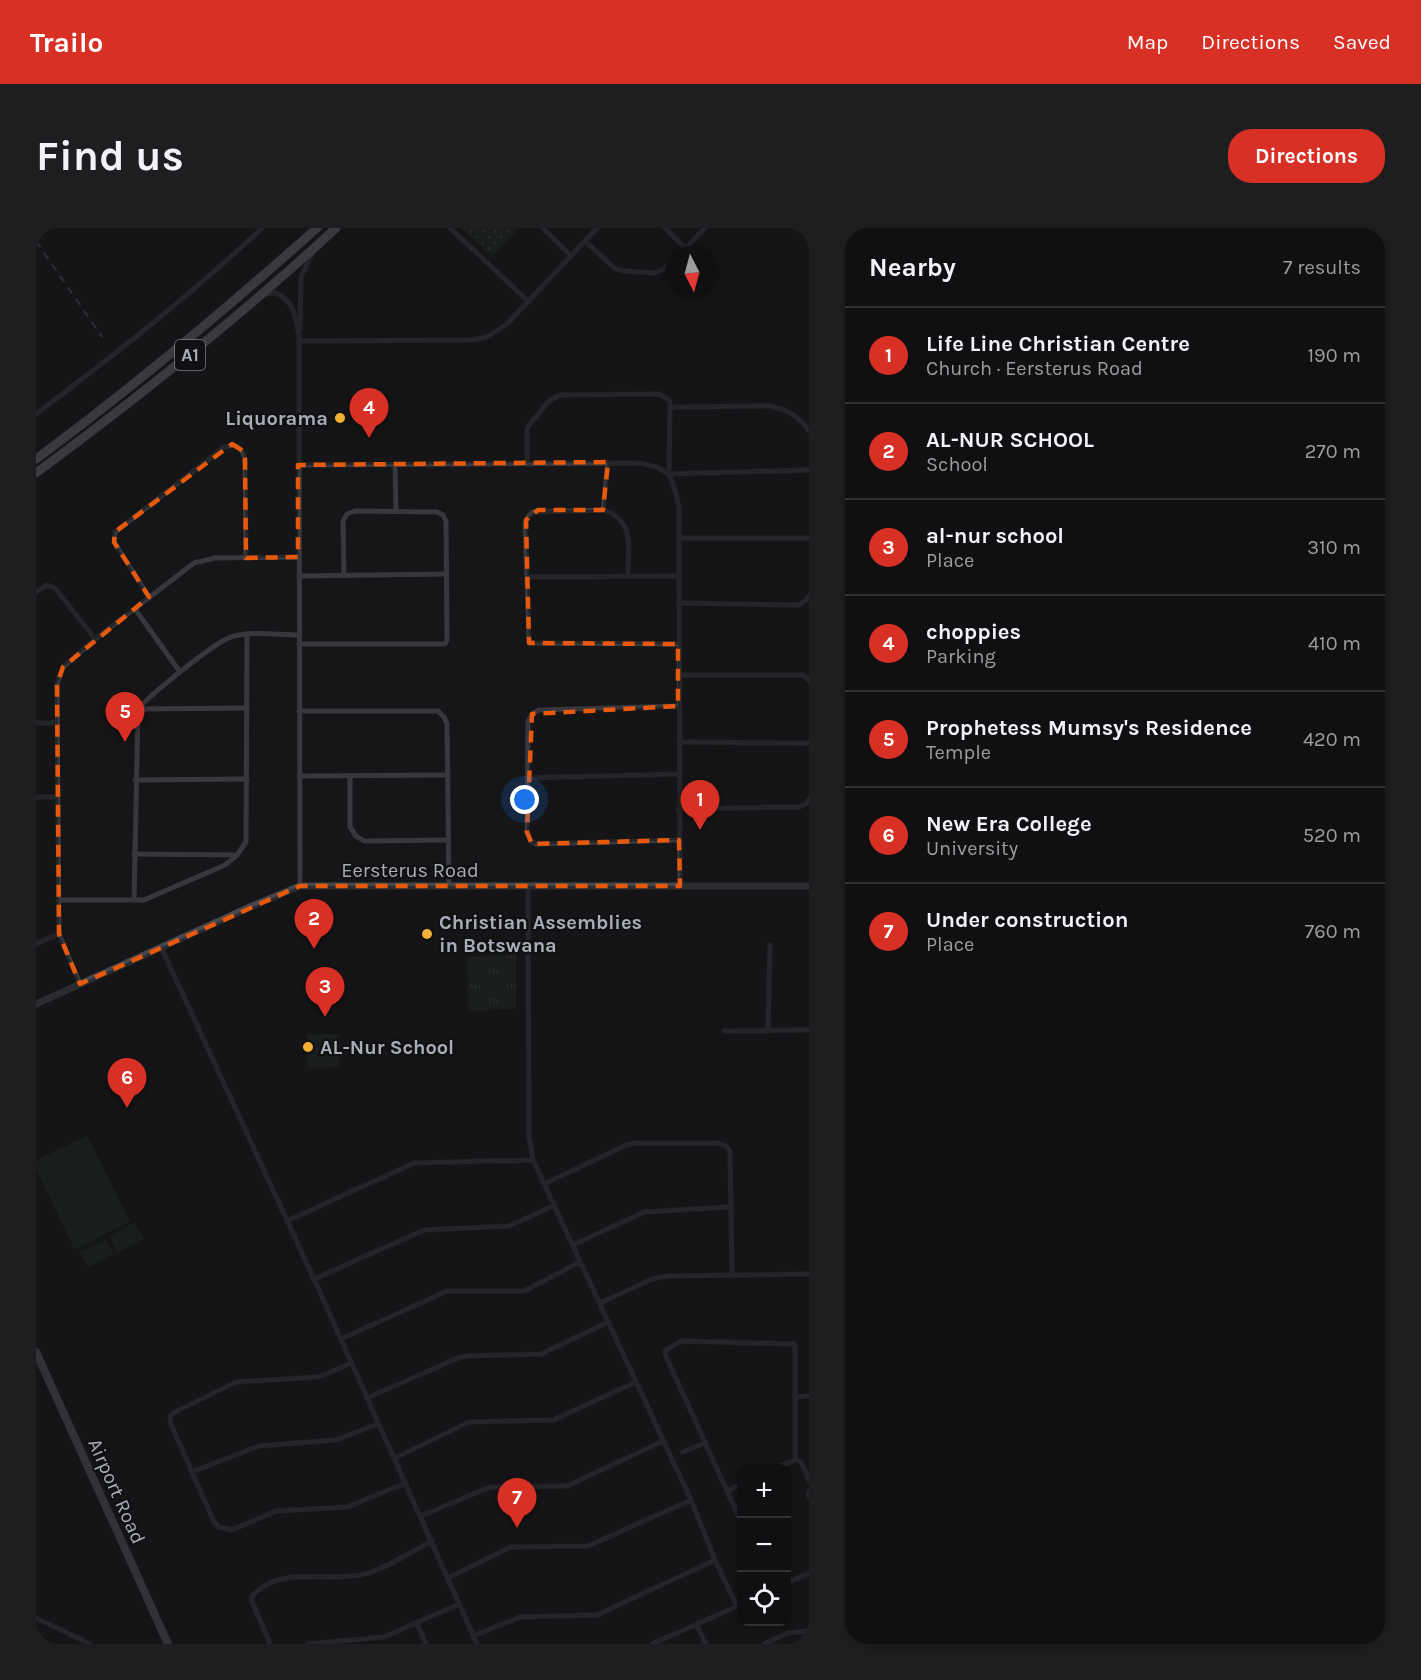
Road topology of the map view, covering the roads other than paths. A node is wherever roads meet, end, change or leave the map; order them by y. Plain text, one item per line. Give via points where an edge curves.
1 (262, 228) edge
2 (317, 228) edge
3 (336, 228) edge
4 (450, 228) edge
5 (543, 228) edge
6 (597, 228) edge
7 (665, 228) edge
8 (705, 228) edge
9 (585, 241) junction
10 (318, 244) junction
11 (684, 246) edge
12 (688, 246) edge
13 (571, 256) junction
14 (665, 268) edge
15 (261, 295) junction
16 (528, 302) junction
17 (299, 339) junction
18 (671, 407) junction
19 (36, 414) edge
20 (809, 431) edge
21 (36, 459) edge
22 (608, 462) junction
23 (527, 463) junction
24 (395, 464) junction
25 (298, 465) junction
26 (809, 470) edge
27 (36, 473) edge
28 (669, 474) junction
29 (603, 510) junction
30 (396, 511) junction
31 (680, 538) junction
32 (809, 538) edge
33 (246, 558) junction
34 (298, 558) junction
35 (446, 574) junction
36 (628, 575) junction
37 (298, 576) junction
38 (344, 576) junction
39 (679, 576) junction
40 (528, 577) junction
41 (36, 592) edge
42 (809, 596) edge
43 (149, 597) junction
44 (679, 603) junction
45 (135, 609) junction
46 (247, 634) junction
47 (299, 635) junction
48 (95, 639) junction
49 (298, 644) junction
50 (678, 644) junction
51 (180, 672) junction
52 (678, 675) junction
53 (809, 680) edge
54 (678, 706) junction
55 (247, 708) junction
56 (138, 709) junction
57 (299, 711) junction
58 (36, 723) edge
59 (57, 723) junction
60 (679, 742) junction
61 (809, 743) edge
62 (678, 774) junction
63 (448, 775) junction
64 (299, 776) junction
65 (350, 776) junction
66 (527, 777) junction
67 (247, 779) junction
68 (135, 780) junction
69 (36, 797) edge
70 (57, 797) junction
71 (809, 800) edge
72 (678, 809) junction
73 (449, 840) junction
74 (679, 840) junction
75 (135, 854) junction
76 (237, 855) junction
77 (300, 886) junction
78 (528, 886) junction
79 (680, 886) junction
80 (809, 886) edge
81 (449, 887) junction
82 (58, 900) junction
83 (134, 900) junction
84 (58, 934) junction
85 (36, 944) edge
86 (770, 945) dead end
87 (160, 947) junction
88 (80, 984) junction
89 (36, 1004) edge
90 (809, 1030) edge
91 (724, 1031) dead end
92 (768, 1031) junction
93 (533, 1160) junction
94 (544, 1184) junction
95 (555, 1205) junction
96 (729, 1207) junction
97 (287, 1221) junction
98 (573, 1245) junction
99 (580, 1262) junction
100 (732, 1274) junction
101 (809, 1274) edge
102 (314, 1279) junction
103 (600, 1303) junction
104 (608, 1322) junction
105 (341, 1339) junction
106 (36, 1352) edge
107 (351, 1363) junction
108 (636, 1382) junction
109 (809, 1396) edge
110 (795, 1397) junction
111 (367, 1398) junction
112 (378, 1424) junction
113 (663, 1441) junction
114 (705, 1443) junction
115 (683, 1452) dead end
116 (395, 1458) junction
117 (795, 1460) junction
118 (786, 1464) edge
119 (192, 1472) junction
120 (809, 1480) edge
121 (406, 1482) junction
122 (737, 1486) edge
123 (727, 1491) junction
124 (809, 1492) edge
125 (809, 1496) edge
126 (691, 1500) junction
127 (421, 1516) junction
128 (738, 1518) edge
129 (432, 1541) junction
130 (715, 1560) junction
131 (809, 1573) edge
132 (448, 1578) junction
133 (791, 1581) edge
134 (737, 1601) edge
135 (459, 1604) junction
136 (737, 1606) edge
137 (36, 1618) edge
138 (417, 1624) junction
139 (696, 1624) junction
140 (809, 1631) edge
141 (473, 1636) junction
142 (90, 1644) edge
143 (168, 1644) edge
144 (270, 1644) edge
145 (308, 1644) edge
146 (426, 1644) edge
147 (477, 1644) edge
148 (652, 1644) edge
149 (706, 1644) edge
150 (764, 1644) edge

1 - 19 street via 202,284
2 - 21 highway, A1 via 191,338
3 - 10 highway, A1
4 - 16 street
5 - 13 street
6 - 9 street
7 - 11 street
8 - 12 street
9 - 13 street
9 - 14 street via 622,271 654,273
10 - 15 highway, A1
10 - 17 street via 301,277
13 - 16 street
15 - 17 street via 276,293 286,299 295,315
15 - 27 highway, A1
16 - 17 street via 497,332 473,340
17 - 25 street
18 - 20 street via 783,408
18 - 23 street via 670,401 660,394 560,395 527,428
18 - 28 street
22 - 23 street
22 - 28 street via 640,463
22 - 29 street
23 - 24 street
24 - 25 street
24 - 30 street
25 - 34 street
26 - 28 street
28 - 31 street via 679,508
29 - 36 street via 623,520 628,531
29 - 40 street via 538,510 529,515 525,524
30 - 35 street via 443,515
30 - 38 street via 347,514 343,521
31 - 32 street
31 - 39 street
33 - 34 street
33 - 43 street via 194,563
33 - 43 street via 245,459 243,451 232,444 115,532 114,542
34 - 37 street
35 - 38 street
35 - 49 street via 445,644
36 - 39 street
36 - 40 street
37 - 38 street
37 - 47 street
39 - 44 street
40 - 50 street via 530,642
41 - 48 street via 47,585 55,588
42 - 44 street via 799,605
43 - 45 street
44 - 50 street
45 - 48 street
45 - 51 street
46 - 47 street
46 - 51 street via 226,639
46 - 55 street
47 - 49 street
48 - 59 street via 61,670
49 - 57 street
50 - 52 street
51 - 56 street
52 - 53 street via 803,675
52 - 54 street
54 - 60 street
54 - 66 street via 539,710 528,722
55 - 56 street
55 - 67 street
56 - 68 street
57 - 63 street via 438,711 447,724
57 - 64 street
58 - 59 street
59 - 70 street
60 - 61 street
60 - 62 street
62 - 66 street
62 - 72 street
63 - 65 street
63 - 73 street
64 - 65 street
64 - 77 street
65 - 73 street via 350,827 364,842
66 - 74 street via 527,832 536,844
67 - 68 street
67 - 76 street via 247,839
68 - 75 street
69 - 70 street
70 - 82 street
71 - 72 street via 799,807
72 - 74 street
73 - 81 street
74 - 79 street
75 - 76 street
75 - 83 street
76 - 83 street via 152,897
77 - 81 street, Eersterus Road
77 - 87 street, Eersterus Road
78 - 79 street, Eersterus Road
78 - 81 street, Eersterus Road
78 - 93 street via 529,1136
79 - 80 street, Eersterus Road
82 - 83 street
82 - 84 street
84 - 85 street
84 - 88 street
86 - 92 street
87 - 88 street, Eersterus Road
87 - 97 street
88 - 89 street, Eersterus Road
90 - 92 street
91 - 92 street
93 - 94 street
93 - 97 street via 414,1163
94 - 95 street
94 - 96 street via 626,1145 717,1143 730,1151
95 - 98 street
95 - 102 street via 509,1226 424,1230
96 - 98 street via 644,1212
96 - 100 street
97 - 102 street
98 - 99 street
99 - 103 street
99 - 105 street via 524,1291 447,1291
100 - 101 street
100 - 103 street via 660,1277
102 - 105 street
103 - 104 street
104 - 108 street
104 - 111 street via 541,1354 458,1358
105 - 107 street
106 - 143 main road, Airport Road
107 - 111 street
107 - 119 street via 319,1377 236,1382 174,1411 170,1422
108 - 113 street
108 - 116 street via 553,1420 469,1422
109 - 110 street
110 - 114 street via 794,1343 681,1341 665,1354
110 - 117 street
111 - 112 street
112 - 116 street
112 - 119 street via 336,1440 260,1446
113 - 126 street
113 - 127 street via 567,1486 490,1487
114 - 115 street
114 - 123 street
116 - 121 street
117 - 118 street
117 - 120 street via 801,1463
119 - 121 street via 214,1522 226,1530 273,1512 347,1507
121 - 127 street
122 - 123 street
123 - 128 street
124 - 125 street
126 - 130 street
126 - 132 street via 588,1546 512,1548
127 - 129 street
129 - 132 street
129 - 144 street via 362,1575 295,1576 263,1587 252,1596 252,1601
130 - 134 street
130 - 141 street via 597,1615 520,1617
131 - 133 street
132 - 135 street
135 - 138 street
135 - 141 street
136 - 139 street
137 - 142 street
138 - 145 street via 384,1637
138 - 146 street
139 - 148 street
139 - 149 street
140 - 150 street via 788,1633
141 - 147 street

